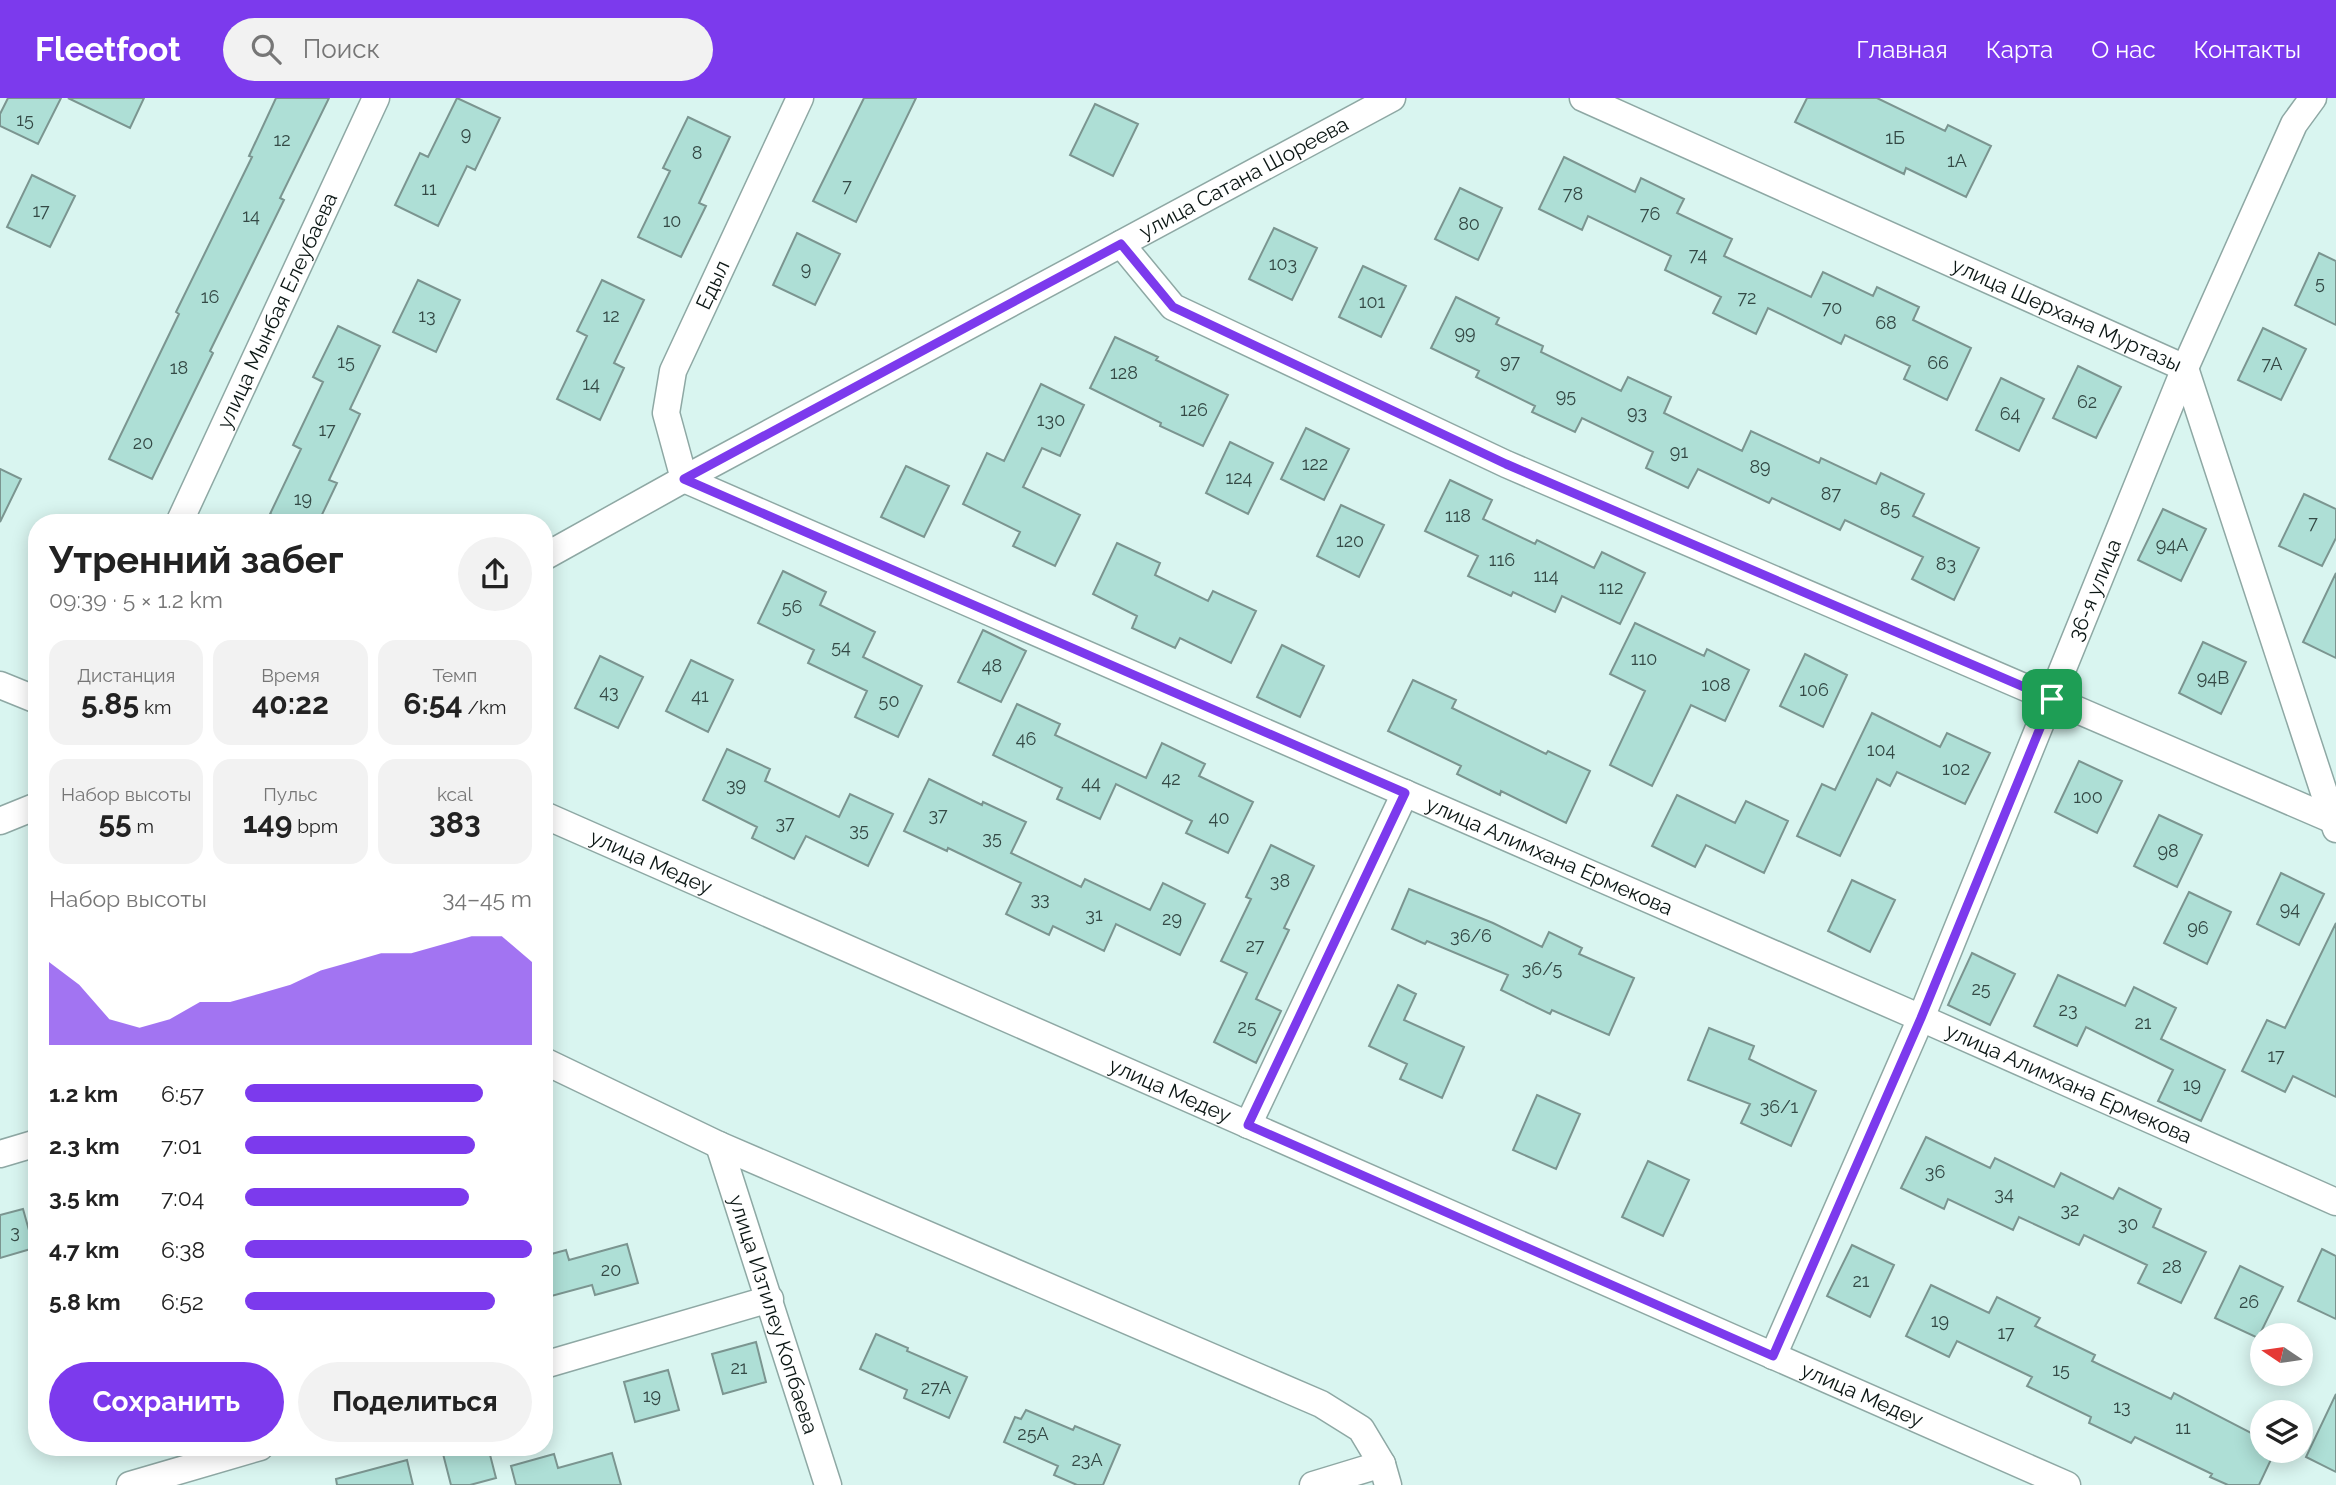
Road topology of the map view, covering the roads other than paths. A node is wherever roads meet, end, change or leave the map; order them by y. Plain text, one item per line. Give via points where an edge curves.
1 (376, 98) edge
2 (800, 98) edge
3 (1392, 98) edge
4 (1583, 98) edge
5 (2313, 98) edge
6 (1121, 244) junction
7 (2185, 368) junction
8 (684, 479) junction
9 (183, 514) edge
10 (553, 552) edge
11 (0, 685) edge
12 (28, 696) edge
13 (2052, 699) junction
14 (1405, 793) junction
15 (28, 810) edge
16 (553, 819) edge
17 (0, 821) edge
18 (2334, 824) edge
19 (1921, 1018) junction
20 (553, 1065) edge
21 (1248, 1125) junction
22 (719, 1145) junction
23 (28, 1146) edge
24 (0, 1154) edge
25 (2336, 1202) edge
26 (770, 1299) junction
27 (1773, 1356) junction
28 (553, 1362) edge
29 (229, 1456) edge
30 (1385, 1475) edge
31 (130, 1485) edge
32 (828, 1485) edge
33 (1313, 1485) edge
34 (2067, 1485) edge

1 - 9 street, улица Мынбая Елеубаева
2 - 8 street, Едыл via 673,371 666,414
3 - 6 street, улица Сатана Шореева
4 - 7 street, улица Шерхана Муртазы
5 - 7 street, 36-я улица via 2294,124
6 - 8 street, улица Сатана Шореева
6 - 13 street via 1173,307 1506,464
7 - 13 street, 36-я улица
7 - 18 street, улица Шерхана Муртазы
8 - 10 street, улица Сатана Шореева
8 - 14 street, улица Алимхана Ермекова
11 - 12 street
13 - 18 street
13 - 19 street, 36-я улица
14 - 19 street, улица Алимхана Ермекова
14 - 21 street
15 - 17 street
16 - 21 street, улица Медеу
19 - 25 street, улица Алимхана Ермекова
19 - 27 street, 36-я улица
20 - 22 street
21 - 27 street, улица Медеу
22 - 26 street, улица Изтилеу Копбаева
22 - 30 street via 1321,1404 1361,1429
23 - 24 street
26 - 28 street
26 - 32 street, улица Изтилеу Копбаева
27 - 34 street, улица Медеу
29 - 31 street
30 - 33 street

